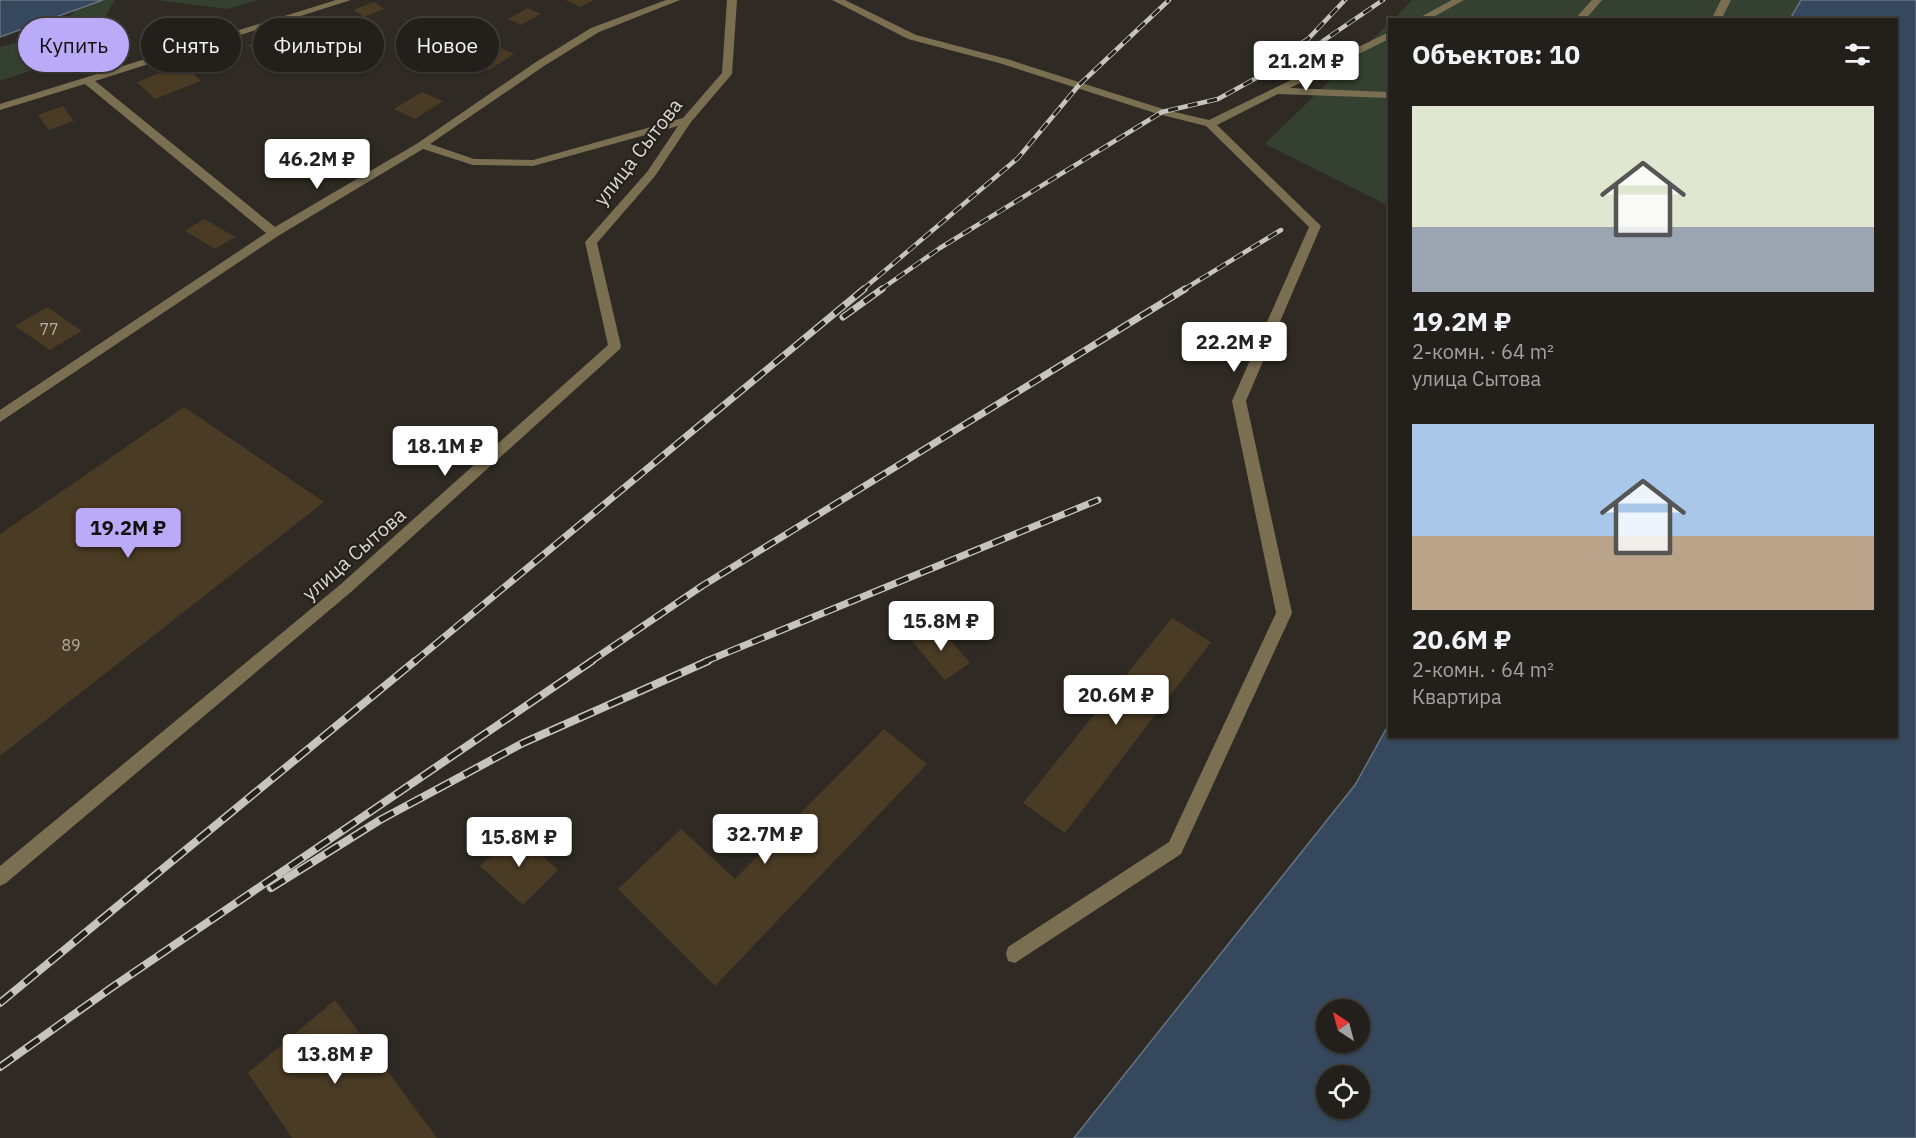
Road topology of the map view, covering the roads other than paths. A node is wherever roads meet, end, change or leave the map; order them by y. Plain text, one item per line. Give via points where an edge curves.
1 (346, 0) edge
2 (675, 0) edge
3 (732, 0) edge
4 (837, 0) edge
5 (1458, 0) edge
6 (1597, 0) edge
7 (1726, 0) edge
8 (1424, 18) edge
9 (1581, 18) edge
10 (1717, 18) edge
11 (1388, 36) edge
12 (87, 80) junction
13 (1278, 91) junction
14 (1388, 95) edge
15 (0, 107) edge
16 (687, 120) junction
17 (1210, 124) junction
18 (422, 145) junction
19 (274, 233) junction
20 (0, 417) edge
21 (0, 877) edge
22 (1016, 954) dead end

1 - 12 street
2 - 18 street via 595,30
3 - 16 street, улица Сытова via 727,74
4 - 17 street via 912,37
5 - 8 street
6 - 9 street
7 - 10 street
11 - 13 street
12 - 15 street
12 - 19 street
13 - 14 street
13 - 17 street
16 - 18 street via 533,163 473,162
16 - 21 street, улица Сытова via 651,174 591,242 615,346 346,588
17 - 22 street via 1316,226 1239,401 1284,613 1175,848
18 - 19 street
19 - 20 street

